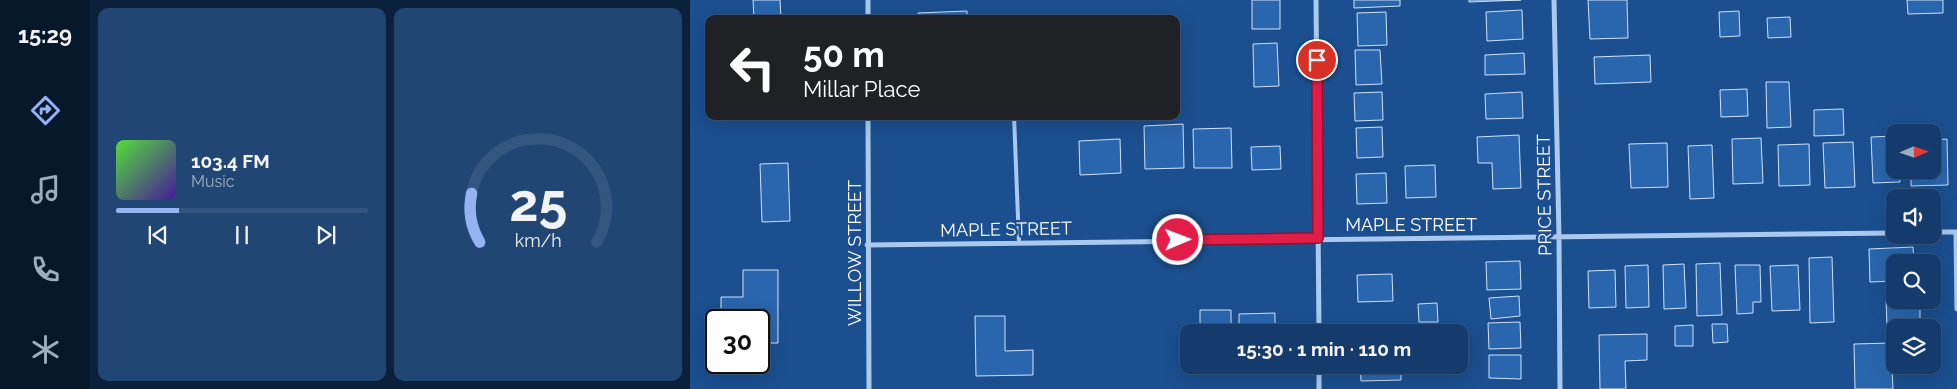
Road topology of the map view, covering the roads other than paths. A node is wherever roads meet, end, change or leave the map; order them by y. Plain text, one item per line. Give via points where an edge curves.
1 (868, 0) edge
2 (1316, 0) edge
3 (1554, 0) edge
4 (868, 15) edge
5 (868, 120) edge
6 (1014, 120) edge
7 (1941, 232) edge
8 (1956, 232) edge
9 (1886, 233) edge
10 (1559, 236) junction
11 (1318, 238) junction
12 (1019, 243) junction
13 (867, 245) junction
14 (1957, 309) edge
15 (1319, 324) edge
16 (1319, 374) edge
17 (869, 389) edge
18 (1319, 389) edge
19 (1560, 389) edge

1 - 4 street
2 - 11 street
3 - 10 street, PRICE STREET
5 - 13 street, WILLOW STREET
6 - 12 lane
7 - 8 street
8 - 14 street
9 - 10 street, MAPLE STREET
10 - 11 street, MAPLE STREET
10 - 19 street, PRICE STREET
11 - 12 street, MAPLE STREET
11 - 15 street
12 - 13 street, MAPLE STREET
13 - 17 street, WILLOW STREET
16 - 18 street

